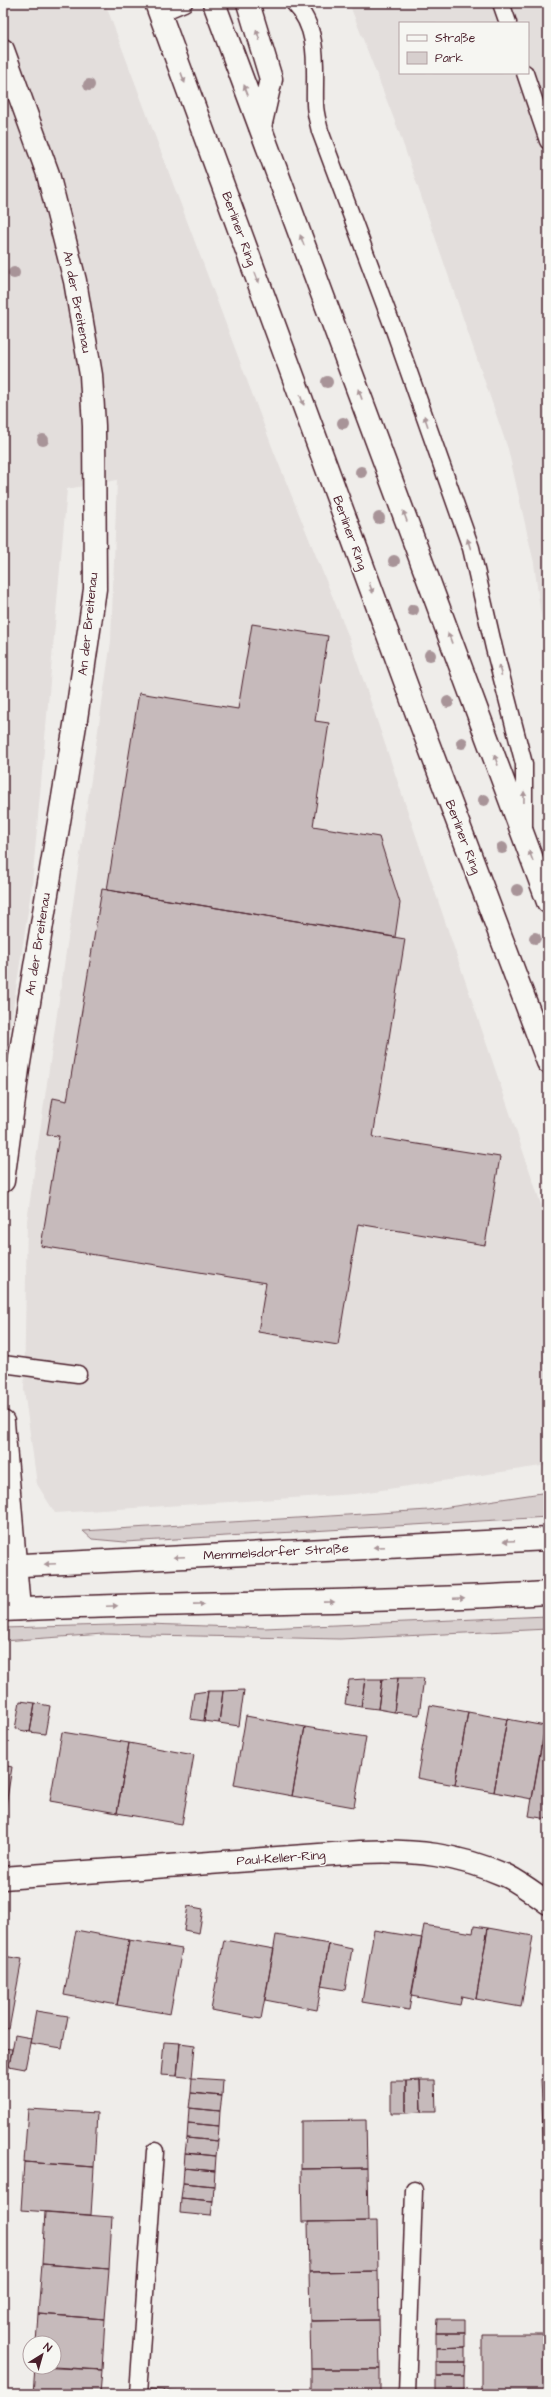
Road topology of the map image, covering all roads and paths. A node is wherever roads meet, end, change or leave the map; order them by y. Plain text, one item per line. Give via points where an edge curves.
1 (184, 3) edge
2 (214, 3) edge
3 (248, 3) edge
4 (294, 3) edge
5 (501, 3) edge
6 (158, 8) edge
7 (508, 22) edge
8 (3, 50) edge
9 (525, 74) edge
10 (260, 127) junction
11 (548, 141) edge
12 (524, 836) junction
13 (548, 902) edge
14 (548, 1062) edge
15 (3, 1181) edge
16 (3, 1364) edge
17 (78, 1374) dead end
18 (3, 1422) edge
19 (548, 1539) edge
20 (9, 1566) edge
21 (548, 1593) edge
22 (11, 1610) edge
23 (3, 1878) edge
24 (548, 1903) edge
25 (154, 2152) dead end
26 (414, 2190) dead end
27 (138, 2394) edge
28 (407, 2394) edge

1 - 6 lane
10 -> 2 main road
10 -> 3 main road via 271,79
12 -> 4 lane via 524,764 471,548 320,131 315,105 317,62 310,30
5 - 7 lane
6 -> 14 main road, Berliner Ring via 417,714
8 - 15 main road, An der Breitenau via 48,174 74,281 91,375 94,426 95,590 18,1069
9 - 11 lane
12 -> 10 main road
13 -> 12 main road
16 - 17 lane
18 - 20 main road
19 -> 20 main road, Memmelsdorfer Straße
20 - 22 main road
22 -> 21 main road via 160,1604 428,1600
23 - 24 main road, Paul-Keller-Ring via 361,1852 414,1851 455,1858 508,1877
25 - 27 lane
26 - 28 lane

